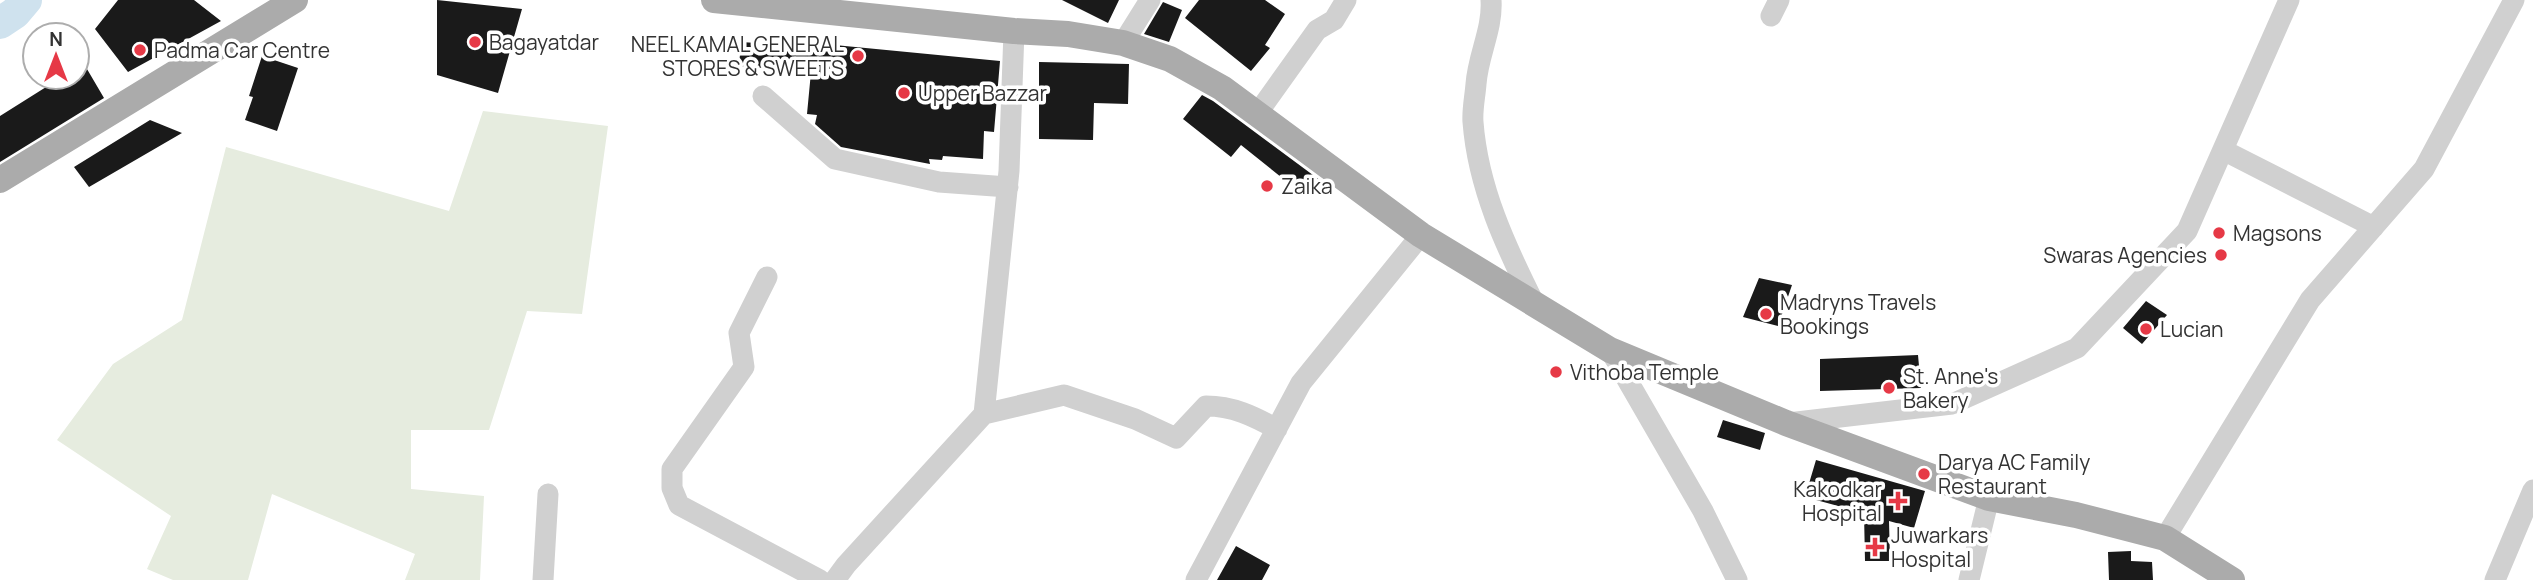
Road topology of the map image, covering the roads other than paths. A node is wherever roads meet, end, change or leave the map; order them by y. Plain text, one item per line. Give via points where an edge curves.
1 (295, 0) edge
2 (714, 0) edge
3 (1150, 0) edge
4 (1346, 0) edge
5 (1491, 0) edge
6 (2289, 0) edge
7 (2514, 0) edge
8 (759, 2) edge
9 (1014, 31) junction
10 (1123, 43) junction
11 (763, 96) dead end
12 (1257, 114) junction
13 (2223, 150) junction
14 (0, 180) edge
15 (1008, 187) junction
16 (2374, 227) junction
17 (1421, 235) junction
18 (767, 277) dead end
19 (1535, 305) junction
20 (1610, 351) junction
21 (984, 414) junction
22 (1786, 423) junction
23 (1277, 429) junction
24 (2533, 490) edge
25 (548, 494) dead end
26 (1989, 498) junction
27 (2165, 538) junction
28 (543, 580) edge
29 (820, 580) edge
30 (835, 580) edge
31 (1196, 580) edge
32 (1737, 580) edge
33 (1969, 580) edge
34 (2232, 580) edge
35 (2495, 580) edge

1 - 14 main road
2 - 8 main road
3 - 10 street
4 - 12 street via 1334,20 1317,30
5 - 19 street via 1492,16 1476,74 1473,120 1481,176 1507,249
6 - 13 street
7 - 16 street via 2424,169
8 - 9 main road
9 - 10 main road
9 - 15 street
10 - 12 main road via 1170,58
11 - 15 street via 835,159 939,182
12 - 17 main road
13 - 16 street
13 - 22 street via 2187,231 2077,348 1952,404
15 - 21 street
16 - 27 street via 2310,300
17 - 19 main road
17 - 23 street via 1301,383
18 - 29 street via 739,333 744,368 672,469 671,488 680,505
19 - 20 main road
20 - 22 main road
20 - 32 street via 1703,511
21 - 23 street via 1064,395 1135,419 1176,439 1206,406 1242,411
21 - 30 street
22 - 26 main road
23 - 31 street
24 - 35 street
25 - 28 street
26 - 27 main road
26 - 33 street
27 - 34 main road

